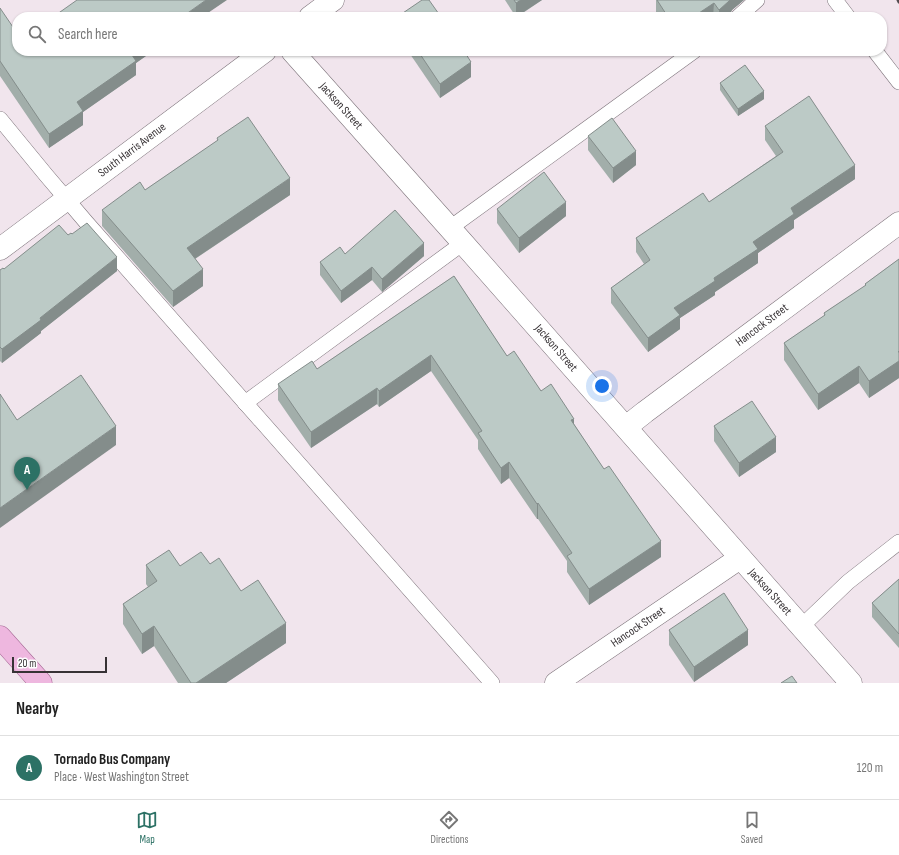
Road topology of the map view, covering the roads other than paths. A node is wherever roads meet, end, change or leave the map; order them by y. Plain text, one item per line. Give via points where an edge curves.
1 (333, 0) edge
2 (757, 0) edge
3 (835, 0) edge
4 (317, 12) edge
5 (744, 12) edge
6 (844, 12) edge
7 (258, 56) edge
8 (296, 56) edge
9 (688, 56) edge
10 (879, 56) edge
11 (899, 82) edge
12 (0, 119) edge
13 (66, 199) junction
14 (899, 223) edge
15 (456, 236) junction
16 (0, 249) edge
17 (245, 402) junction
18 (626, 427) junction
19 (899, 542) edge
20 (740, 558) junction
21 (801, 627) junction
22 (0, 637) edge
23 (41, 683) edge
24 (492, 683) edge
25 (556, 683) edge
26 (851, 683) edge

1 - 4 street
2 - 5 lane
3 - 6 lane
7 - 13 street, South Harris Avenue
8 - 15 street, Jackson Street
9 - 15 lane
10 - 11 lane
12 - 13 lane
13 - 16 street, South Harris Avenue
13 - 17 lane
14 - 18 street, Hancock Street
15 - 17 lane
15 - 18 street, Jackson Street
17 - 24 lane
18 - 20 street, Jackson Street
19 - 21 lane via 848,582
20 - 21 street, Jackson Street
20 - 25 street, Hancock Street
21 - 26 street, Jackson Street
22 - 23 main road

